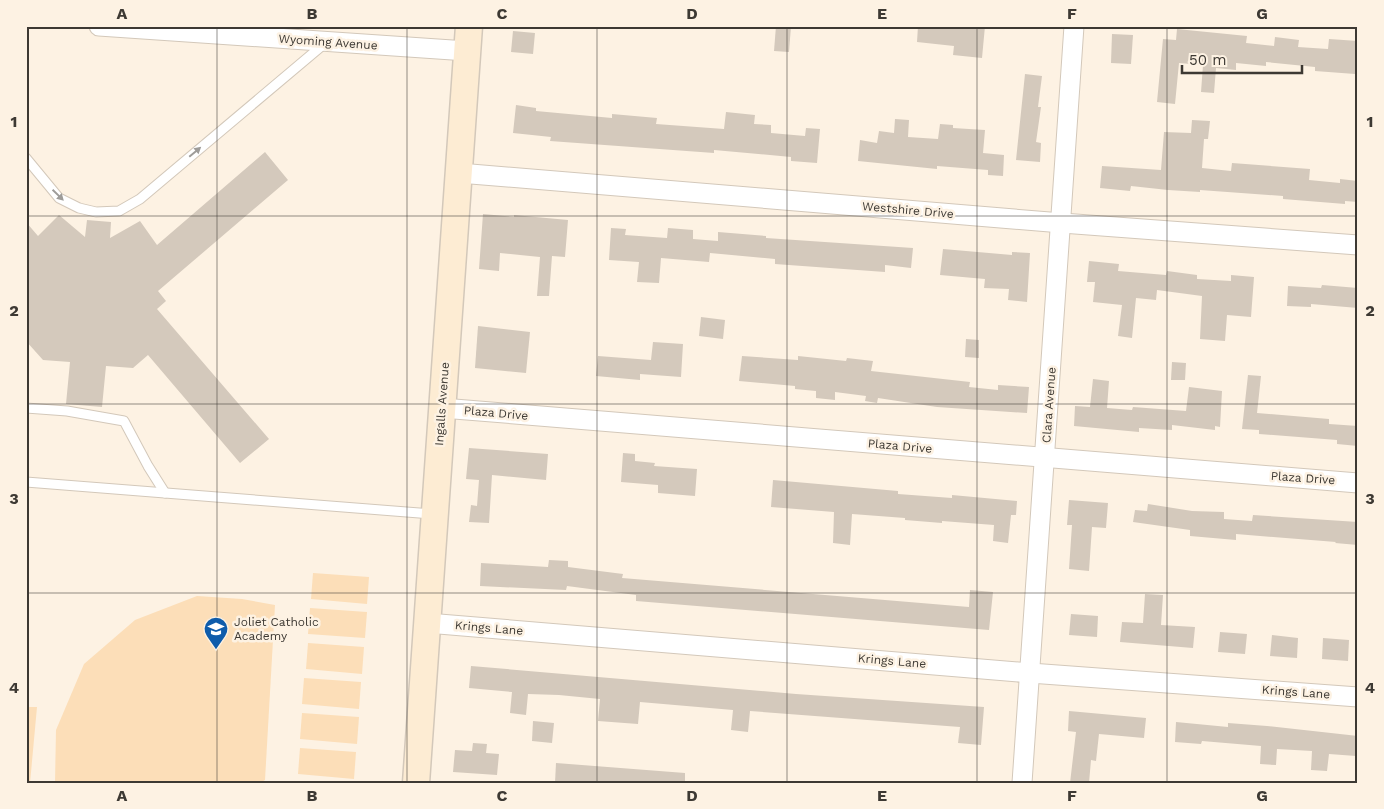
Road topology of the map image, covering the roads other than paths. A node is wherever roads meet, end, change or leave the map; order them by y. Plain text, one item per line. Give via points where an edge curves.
1 (1074, 26) edge
2 (108, 27) edge
3 (468, 39) edge
4 (326, 42) junction
5 (26, 158) edge
6 (459, 173) junction
7 (1062, 223) junction
8 (1358, 245) edge
9 (26, 408) edge
10 (442, 408) junction
11 (1046, 458) junction
12 (26, 482) edge
13 (1358, 483) edge
14 (166, 493) junction
15 (435, 514) junction
16 (427, 623) junction
17 (1030, 673) junction
18 (1358, 697) edge
19 (416, 783) edge
20 (1022, 783) edge

1 - 7 street, Clara Avenue
2 - 4 street, Wyoming Avenue
3 - 4 street, Wyoming Avenue
3 - 6 street, Ingalls Avenue
5 -> 4 lane via 60,198 96,212 119,211 140,199
6 - 7 street, Westshire Drive
6 - 10 street, Ingalls Avenue
7 - 8 street, Westshire Drive
7 - 11 street, Clara Avenue
9 - 14 lane via 124,420
10 - 11 street, Plaza Drive
10 - 15 street, Ingalls Avenue
11 - 13 street, Plaza Drive
11 - 17 street, Clara Avenue
12 - 14 lane
14 - 15 lane
15 - 16 street, Ingalls Avenue
16 - 17 street, Krings Lane
16 - 19 street, Ingalls Avenue
17 - 18 street, Krings Lane
17 - 20 street, Clara Avenue

